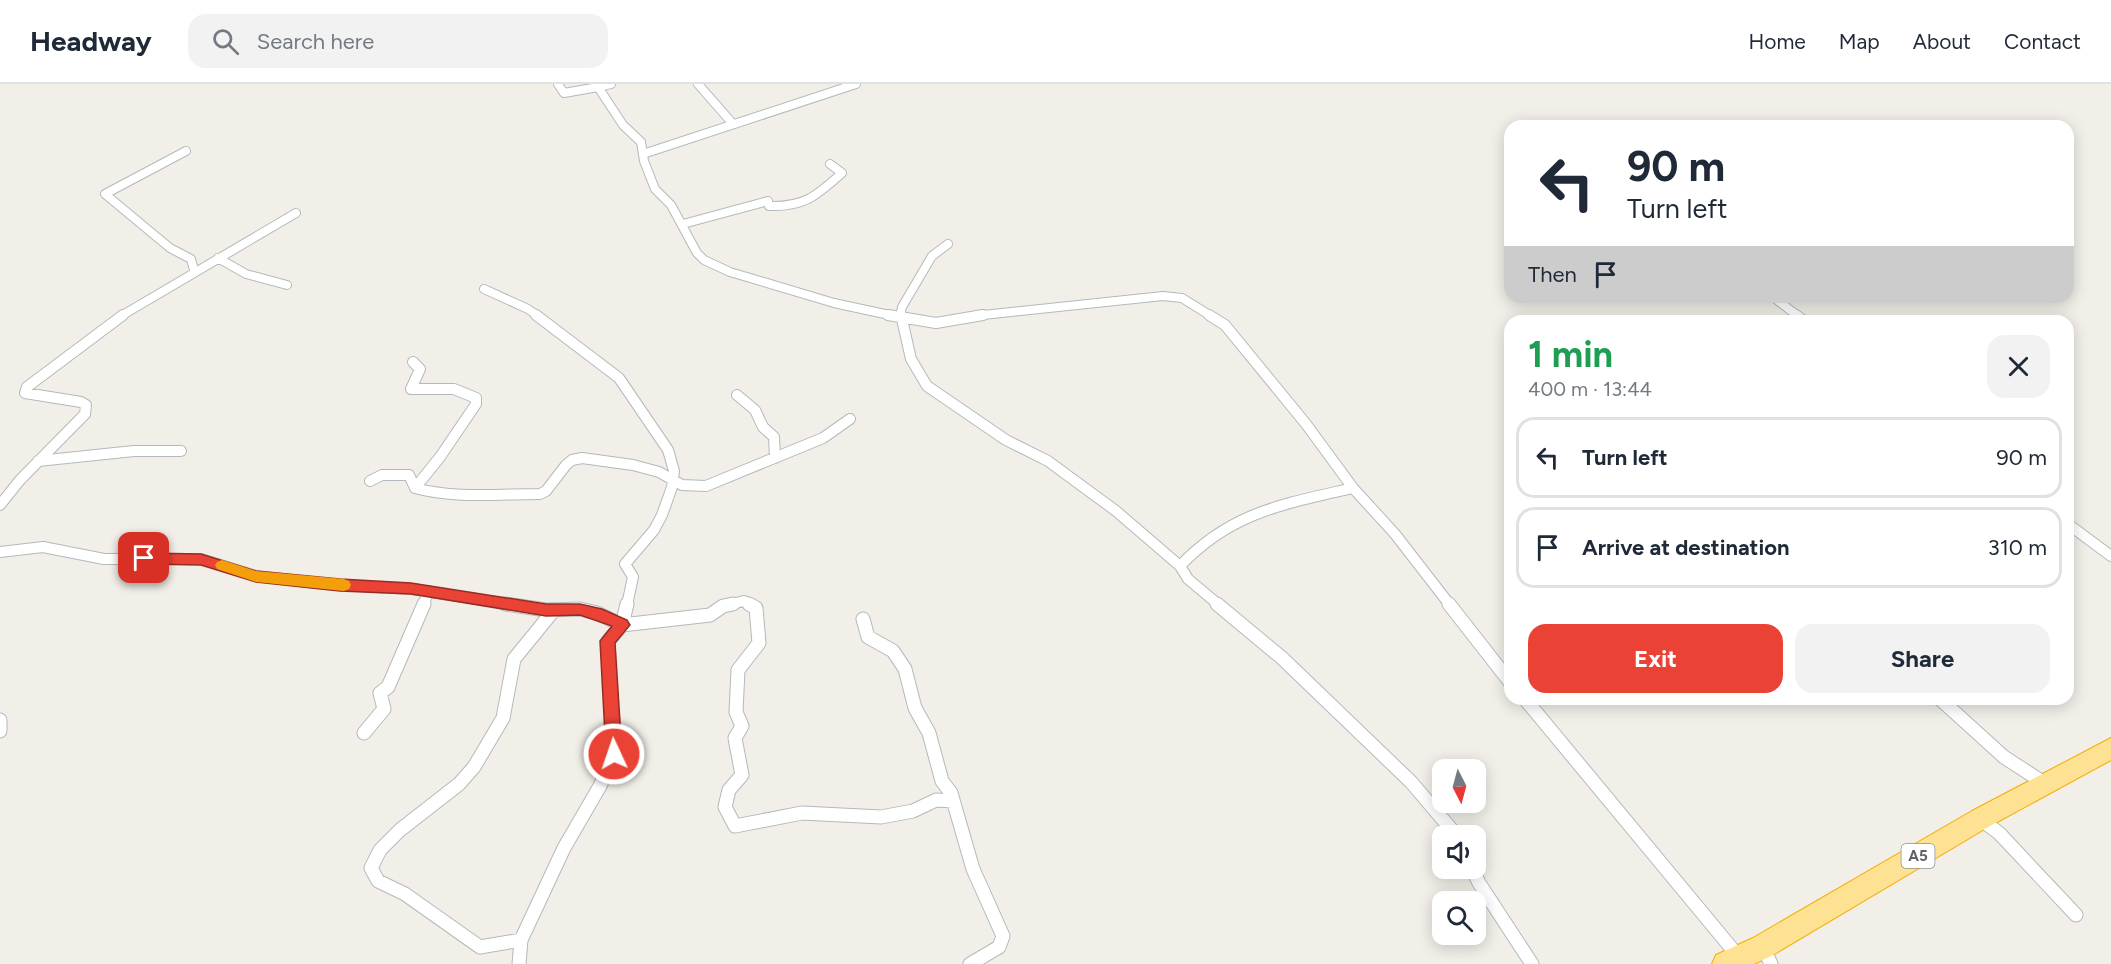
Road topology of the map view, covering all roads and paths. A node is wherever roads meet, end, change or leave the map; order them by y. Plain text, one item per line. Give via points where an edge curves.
1 (558, 84) edge
2 (612, 84) edge
3 (698, 84) edge
4 (856, 84) edge
5 (598, 87) junction
6 (733, 124) junction
7 (186, 151) dead end
8 (643, 154) junction
9 (830, 164) dead end
10 (296, 213) dead end
11 (683, 224) junction
12 (948, 244) dead end
13 (218, 258) junction
14 (194, 270) junction
15 (287, 285) dead end
16 (484, 289) dead end
17 (1781, 303) edge
18 (1796, 315) edge
19 (900, 318) junction
20 (413, 362) dead end
21 (736, 395) dead end
22 (850, 419) dead end
23 (181, 451) dead end
24 (775, 458) junction
25 (38, 461) junction
26 (673, 478) junction
27 (370, 481) dead end
28 (415, 488) junction
29 (1353, 488) junction
30 (0, 505) edge
31 (2074, 528) edge
32 (0, 552) edge
33 (2111, 556) edge
34 (1180, 566) junction
35 (429, 591) junction
36 (554, 610) junction
37 (862, 619) dead end
38 (622, 625) junction
39 (1504, 674) edge
40 (1530, 705) edge
41 (1947, 705) edge
42 (0, 720) edge
43 (0, 731) edge
44 (364, 733) dead end
45 (2111, 748) edge
46 (2044, 783) junction
47 (953, 801) junction
48 (1980, 819) junction
49 (1448, 825) edge
50 (1477, 879) edge
51 (2076, 915) dead end
52 (521, 940) junction
53 (1767, 955) edge
54 (1732, 960) edge
55 (520, 963) edge
56 (970, 964) edge
57 (1532, 964) edge

1 - 5 street via 564,93
2 - 5 street
3 - 6 street
4 - 6 street
5 - 8 street via 622,125 640,142
6 - 8 street
7 - 14 street via 105,194 170,248 190,259
8 - 11 street via 655,189
9 - 11 street via 842,173 810,202 784,207 769,206 768,201
10 - 13 street
11 - 19 street via 697,253 718,267 804,295
12 - 19 street via 932,256 919,275 906,296
13 - 14 street
13 - 15 street via 246,274
14 - 25 street via 132,308 27,387 25,393 81,402 87,409
16 - 26 street via 528,309 619,378 668,450
17 - 18 street
19 - 29 street via 936,323 994,313 1163,296 1182,298 1225,325
19 - 34 street via 911,359 927,386 1006,440 1048,461 1116,511
20 - 28 street via 420,369 411,389 459,389 476,398 476,404
21 - 24 street via 755,410 763,427 774,437
22 - 24 street via 823,438
23 - 25 street via 134,451
24 - 26 street via 706,486 682,485
25 - 30 street
26 - 28 street via 633,465 582,458 566,465 540,494 463,494
26 - 38 street via 663,515 626,564 633,577
27 - 28 street via 382,476 410,475
29 - 34 street via 1237,520 1194,549
29 - 39 street via 1395,534
31 - 33 street
32 - 35 street via 43,548 104,559 201,559 256,576
34 - 49 street via 1188,579 1282,658 1411,782
35 - 36 street
35 - 44 street via 388,687 380,693 384,709
36 - 38 street via 580,609
36 - 52 street via 514,659 503,718 474,767 459,784 400,830 380,850 372,868 378,881 405,894 480,946
37 - 47 street via 868,637 893,651 905,669 915,708 929,733 942,781
38 - 47 street via 710,615 723,606 744,601 756,608 759,643 738,670 736,712 742,726 735,738 742,775 729,790 725,807 735,826 802,813 881,817 912,811 936,800
38 - 52 street via 608,641 614,754
40 - 54 street
41 - 46 street via 2004,757
42 - 43 street
45 - 46 highway, A5
46 - 48 highway, A5
47 - 56 street via 973,869 1003,936 999,947
48 - 51 street via 1999,833
48 - 53 highway, A5
50 - 57 street
52 - 55 street
53 - 54 highway, A5

